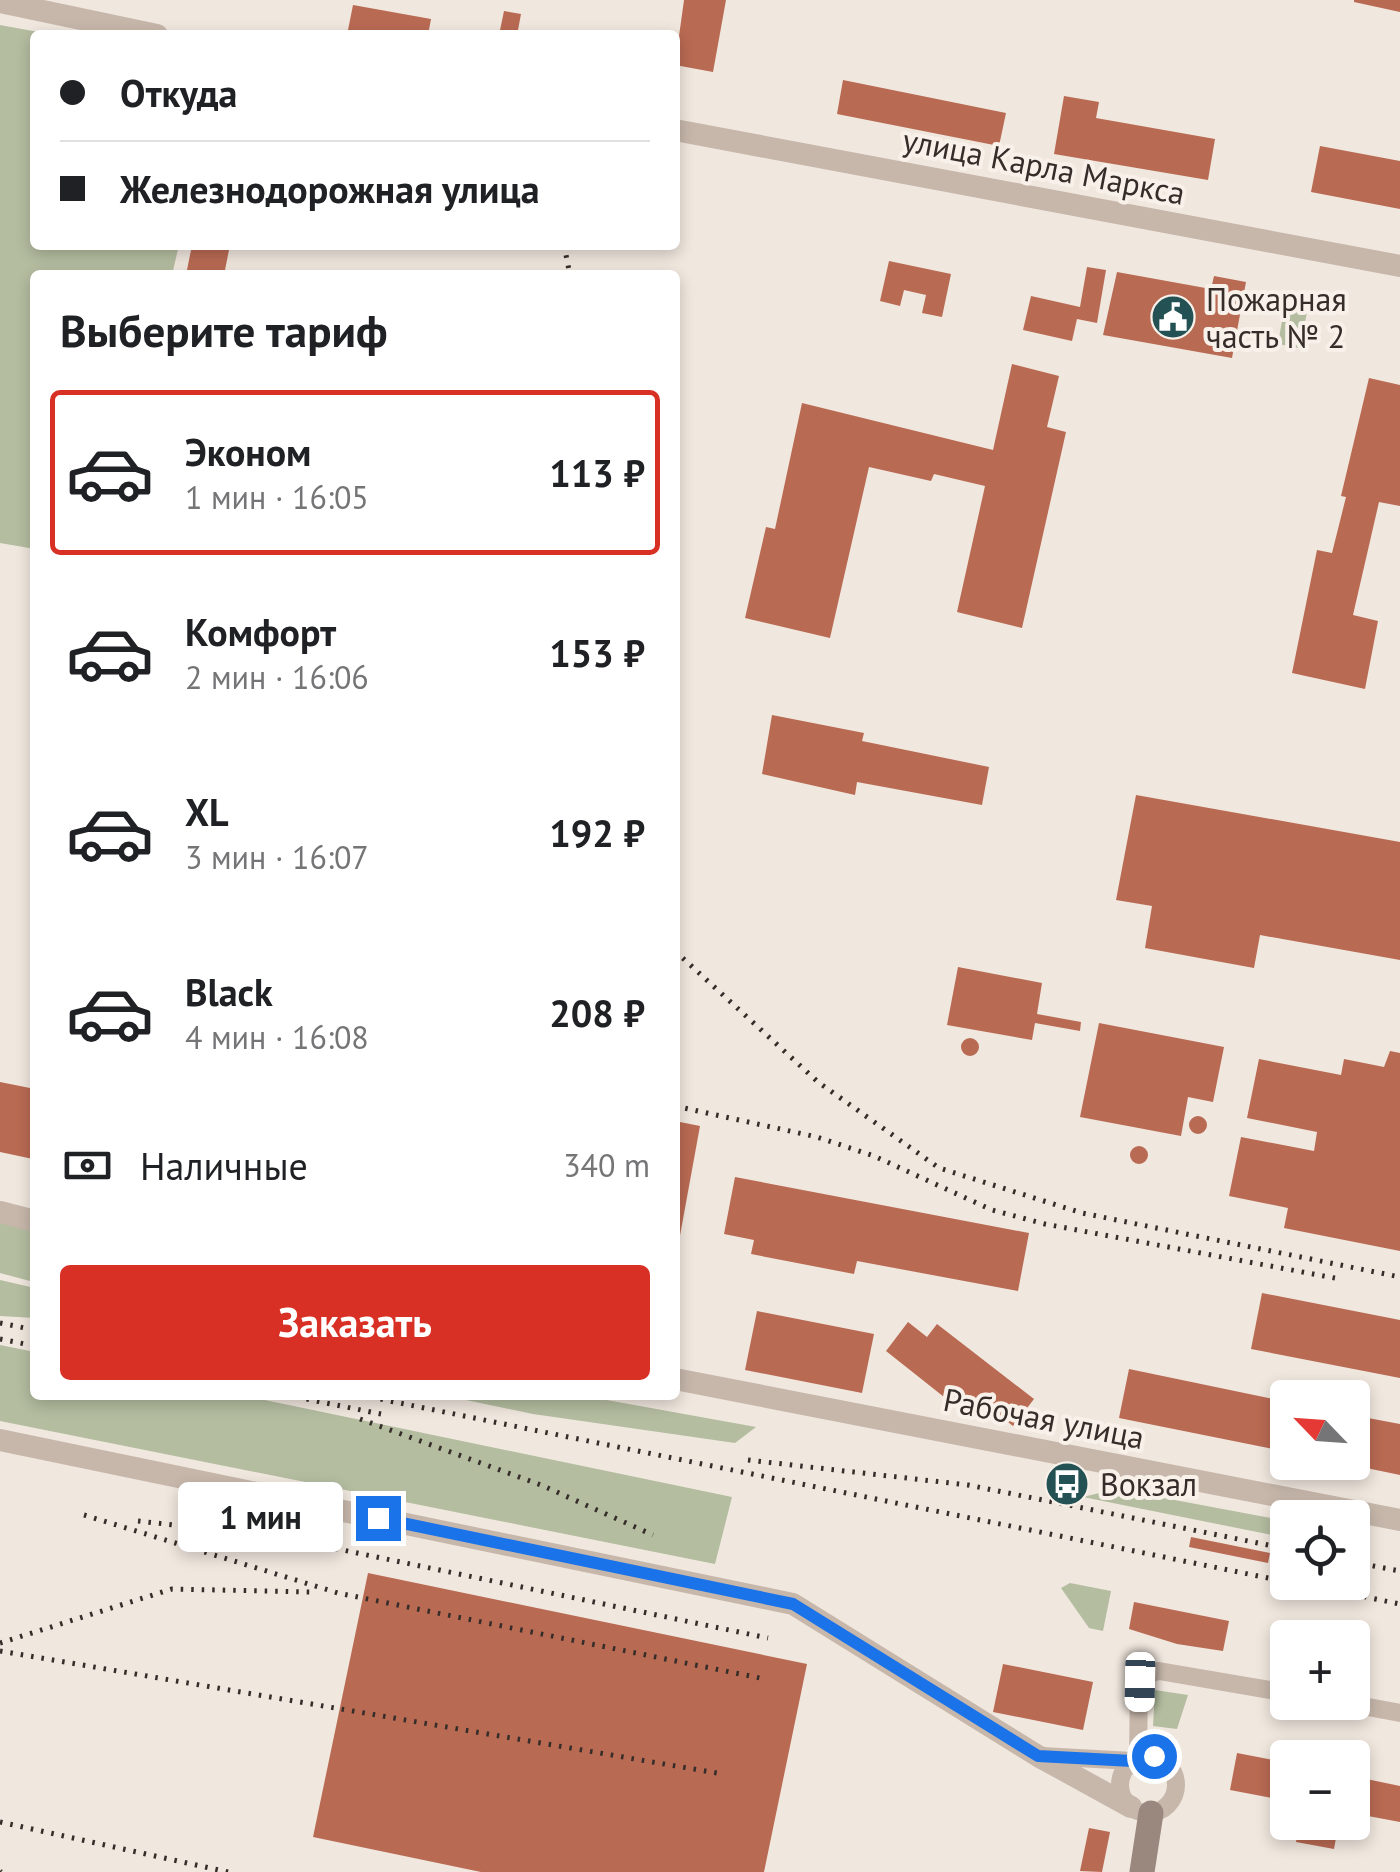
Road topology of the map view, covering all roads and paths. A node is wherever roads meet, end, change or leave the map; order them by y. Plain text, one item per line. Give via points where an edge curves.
1 (0, 2) edge
2 (133, 30) edge
3 (680, 131) edge
4 (1400, 266) edge
5 (0, 1212) edge
6 (30, 1220) edge
7 (680, 1379) edge
8 (0, 1440) edge
9 (1400, 1520) edge
10 (1270, 1690) edge
11 (1370, 1708) edge
12 (1400, 1714) edge
13 (1038, 1756) junction
14 (1135, 1760) junction
15 (1141, 1810) junction
16 (1142, 1872) edge

1 - 2 street
3 - 4 street, улица Карла Маркса
5 - 6 street
7 - 9 street, Рабочая улица
8 - 13 street via 793,1604
10 - 14 street via 1143,1675
11 - 12 street
13 - 14 street
13 - 15 street
14 - 15 street via 1120,1781 1122,1795
14 - 15 street via 1162,1759 1176,1778 1172,1801
15 - 16 main road

